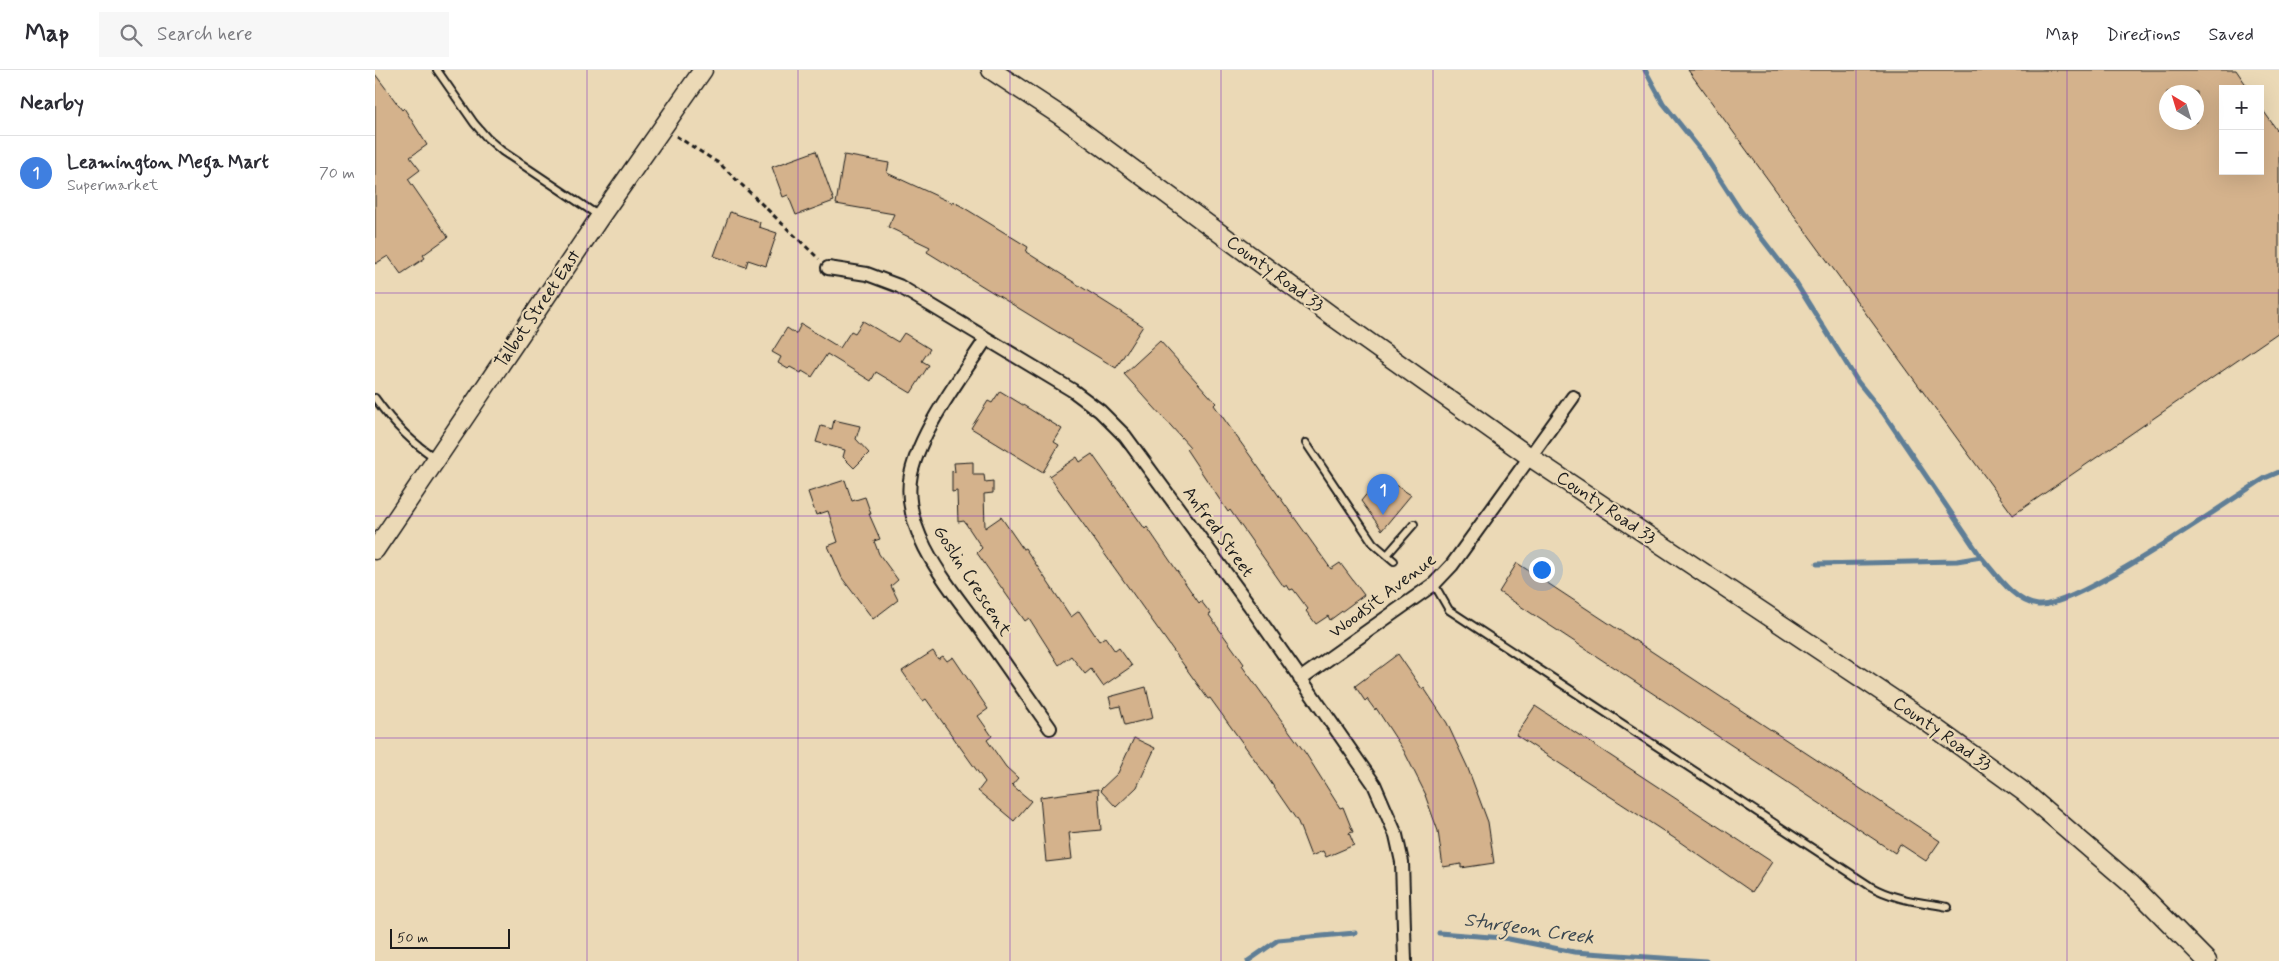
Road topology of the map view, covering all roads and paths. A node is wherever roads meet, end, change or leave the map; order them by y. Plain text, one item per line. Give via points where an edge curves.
1 (437, 70) edge
2 (703, 70) edge
3 (991, 70) edge
4 (663, 127) junction
5 (600, 217) junction
6 (828, 268) joint
7 (986, 339) junction
8 (1573, 397) dead end
9 (375, 398) edge
10 (1305, 443) dead end
11 (1530, 457) junction
12 (437, 458) junction
13 (1414, 524) dead end
14 (375, 550) edge
15 (1387, 555) junction
16 (1394, 561) dead end
17 (1433, 584) junction
18 (1300, 679) junction
19 (1050, 728) dead end
20 (1948, 907) dead end
21 (1405, 961) edge
22 (2207, 961) edge

1 - 5 lane via 487,138
2 - 4 main road, Talbot Street East
3 - 11 main road, County Road 33 via 1061,116
4 - 5 main road, Talbot Street East
4 - 6 path via 720,164
5 - 12 main road, Talbot Street East
6 - 7 street, Anfred Street via 883,278
7 - 18 street, Anfred Street via 1072,390 1125,436
7 - 19 street, Goslin Crescent via 919,449 909,484 911,509 921,538 939,570
8 - 11 street, Woodsit Avenue
9 - 12 lane via 402,432
10 - 15 lane via 1373,543
11 - 17 street, Woodsit Avenue via 1452,565
11 - 22 main road, County Road 33 via 1920,717 2024,792 2131,884
12 - 14 main road, Talbot Street East
13 - 15 lane
15 - 16 lane
17 - 18 street, Woodsit Avenue
17 - 20 lane via 1449,610 1870,886 1900,899
18 - 21 street, Anfred Street via 1374,784 1396,835 1402,862

